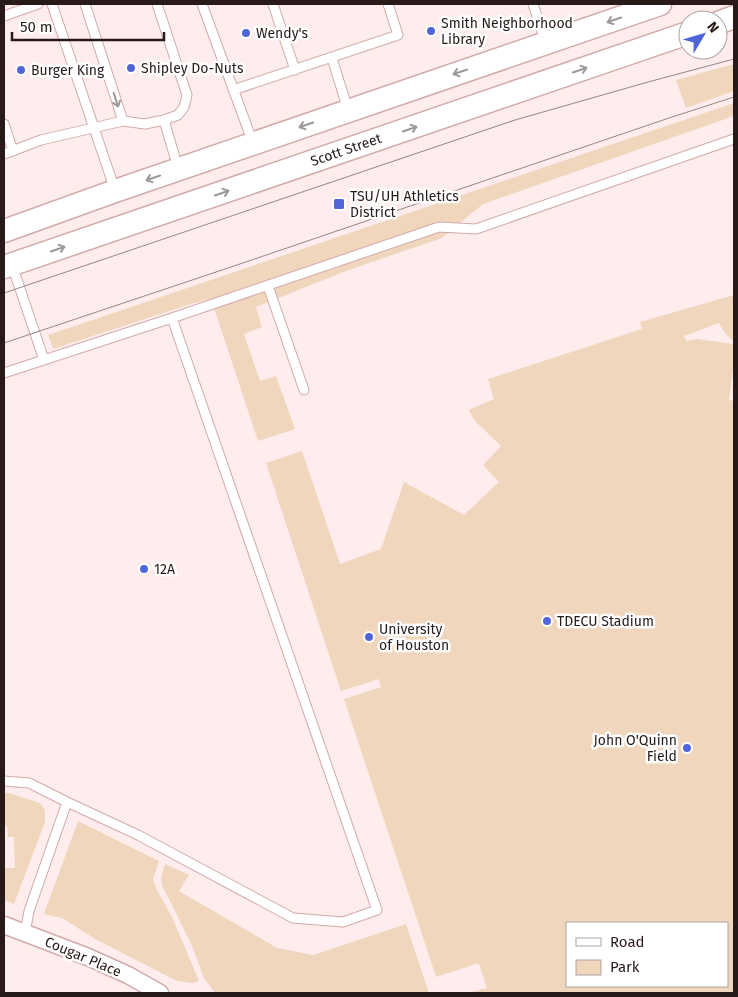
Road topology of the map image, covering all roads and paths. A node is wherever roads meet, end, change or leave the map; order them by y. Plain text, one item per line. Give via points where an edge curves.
1 (38, 4) edge
2 (52, 4) edge
3 (85, 4) edge
4 (157, 4) edge
5 (202, 4) edge
6 (274, 4) edge
7 (388, 4) edge
8 (533, 4) edge
9 (660, 4) edge
10 (4, 16) edge
11 (678, 36) edge
12 (546, 43) junction
13 (332, 58) junction
14 (295, 70) junction
15 (557, 78) junction
16 (233, 90) junction
17 (348, 111) junction
18 (164, 120) junction
19 (123, 121) junction
20 (4, 124) edge
21 (94, 128) junction
22 (734, 139) edge
23 (252, 143) junction
24 (8, 152) edge
25 (178, 169) junction
26 (264, 179) junction
27 (115, 191) junction
28 (4, 231) edge
29 (4, 240) edge
30 (8, 266) edge
31 (268, 286) junction
32 (172, 318) junction
33 (44, 360) junction
34 (4, 373) edge
35 (304, 390) dead end
36 (4, 781) edge
37 (67, 802) junction
38 (4, 925) edge
39 (25, 933) junction
40 (160, 993) edge

1 - 10 lane
2 - 21 lane
3 -> 19 lane
4 - 18 lane via 187,95 178,115
5 - 16 lane
6 - 14 lane
7 - 13 lane via 398,35
8 - 12 lane
9 -> 12 main road
15 -> 11 main road, Scott Street
12 - 15 main road
12 -> 17 main road
13 - 14 lane
13 - 17 lane
14 - 16 lane
26 -> 15 main road, Scott Street
16 - 23 lane
17 -> 23 main road
18 - 19 lane via 145,124
18 - 25 lane
19 - 21 lane
20 - 24 lane
21 - 24 lane via 41,140
21 - 27 lane
22 - 31 lane via 476,228 439,227
23 - 25 main road
23 - 26 main road
25 -> 27 main road
30 -> 26 main road, Scott Street
27 - 28 main road
29 - 30 main road
30 - 33 lane
31 - 32 lane
31 - 35 lane
32 - 33 lane
32 - 37 lane via 377,910 343,922 294,918 138,835
33 - 34 lane
36 - 37 lane via 29,783
37 - 39 lane via 28,911
38 - 39 street, Cougar Place
39 - 40 street, Cougar Place via 88,957

